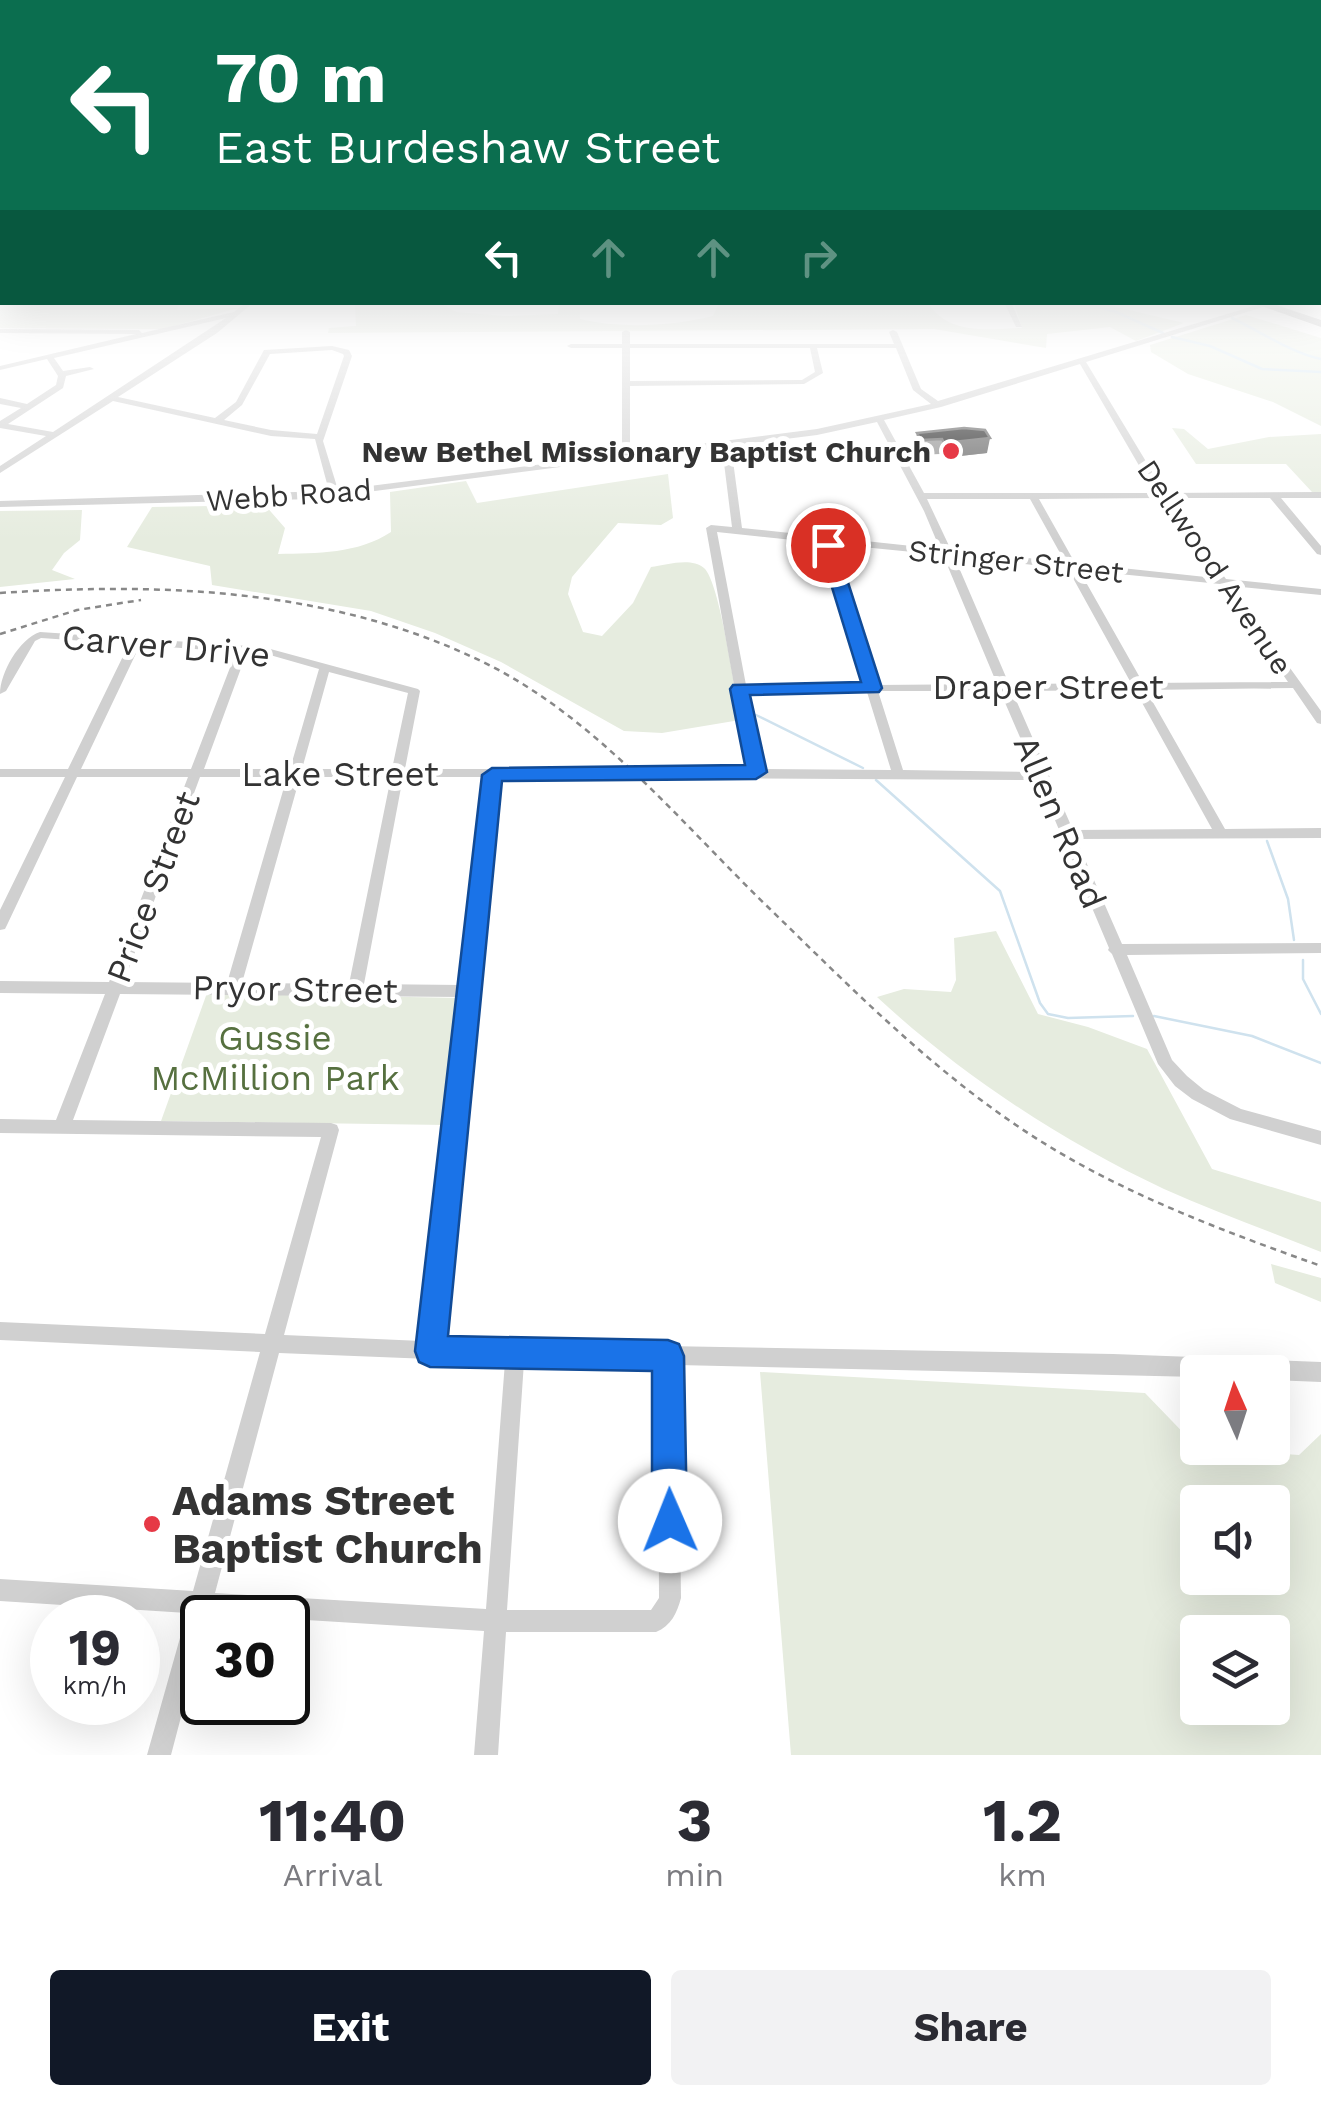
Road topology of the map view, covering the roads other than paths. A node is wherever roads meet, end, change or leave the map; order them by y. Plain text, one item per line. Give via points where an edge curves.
1 (61, 377) edge
2 (143, 377) edge
3 (253, 377) edge
4 (341, 377) edge
5 (625, 377) edge
6 (812, 377) edge
7 (912, 377) edge
8 (1029, 377) edge
9 (1091, 377) edge
10 (625, 384) junction
11 (112, 398) junction
12 (0, 402) edge
13 (938, 404) junction
14 (30, 407) junction
15 (880, 420) junction
16 (217, 421) junction
17 (0, 425) edge
18 (55, 434) junction
19 (319, 438) junction
20 (726, 445) junction
21 (626, 458) junction
22 (0, 470) edge
23 (334, 494) junction
24 (1273, 495) junction
25 (1321, 495) edge
26 (922, 496) junction
27 (1033, 496) junction
28 (1162, 496) junction
29 (0, 504) edge
30 (737, 531) junction
31 (826, 540) junction
32 (1321, 552) edge
33 (946, 553) junction
34 (1072, 567) junction
35 (1223, 582) junction
36 (1321, 592) edge
37 (136, 641) junction
38 (243, 648) junction
39 (325, 668) junction
40 (1296, 685) junction
41 (1138, 686) junction
42 (1003, 687) junction
43 (872, 688) junction
44 (740, 689) junction
45 (0, 691) edge
46 (1321, 720) edge
47 (756, 772) junction
48 (0, 773) edge
49 (72, 773) junction
50 (197, 774) junction
51 (294, 774) junction
52 (898, 774) junction
53 (398, 775) junction
54 (492, 775) junction
55 (1041, 776) junction
56 (1321, 833) edge
57 (1220, 834) junction
58 (1066, 835) junction
59 (0, 925) edge
60 (1321, 948) edge
61 (1115, 950) junction
62 (0, 987) edge
63 (115, 988) junction
64 (232, 988) junction
65 (356, 990) junction
66 (470, 991) junction
67 (62, 1126) junction
68 (2, 1131) edge
69 (1321, 1138) edge
70 (0, 1331) edge
71 (274, 1344) junction
72 (430, 1351) junction
73 (515, 1353) junction
74 (668, 1356) junction
75 (1321, 1372) edge
76 (0, 1590) edge
77 (202, 1595) edge
78 (180, 1603) edge
79 (310, 1610) edge
80 (664, 1614) joint
81 (494, 1621) junction
82 (180, 1676) edge
83 (159, 1755) edge
84 (486, 1755) edge

1 - 14 street via 56,390
2 - 11 street
3 - 16 street via 239,403
4 - 19 street
5 - 10 street
6 - 10 street via 800,383
7 - 13 street via 918,392
8 - 13 street, Webb Road
9 - 28 street, Dellwood Avenue
10 - 21 street
11 - 16 street
11 - 18 street
12 - 14 street
13 - 15 street, Webb Road
14 - 17 street
15 - 20 street, Webb Road
15 - 26 street, Allen Road
16 - 19 street
17 - 18 street
18 - 22 street
19 - 23 street
20 - 21 street, Webb Road
20 - 30 street
21 - 23 street, Webb Road
23 - 29 street, Webb Road
24 - 25 street
24 - 28 street
24 - 32 street
26 - 27 street
26 - 33 street, Allen Road
27 - 28 street
27 - 34 street
28 - 35 street, Dellwood Avenue
30 - 31 street, Stringer Street
30 - 44 street, Stringer Street via 711,528
31 - 33 street, Stringer Street
31 - 43 street
33 - 34 street, Stringer Street
33 - 42 street, Allen Road
34 - 35 street, Stringer Street
34 - 41 street
35 - 36 street, Stringer Street
35 - 40 street, Dellwood Avenue
37 - 38 street, Carver Drive
37 - 45 street, Carver Drive via 34,636
37 - 49 street
38 - 39 street, Carver Drive
38 - 50 street, Price Street
39 - 51 street
39 - 53 street, Carver Drive via 414,692
40 - 41 street, Draper Street
40 - 46 street, Dellwood Avenue
41 - 42 street, Draper Street
41 - 57 street
42 - 43 street, Draper Street
42 - 55 street, Allen Road
43 - 44 street, Draper Street
43 - 52 street
44 - 47 street
47 - 52 street, Lake Street
47 - 54 street, Lake Street
48 - 49 street, Lake Street
49 - 50 street, Lake Street
49 - 59 street
50 - 51 street, Lake Street
50 - 63 street, Price Street
51 - 53 street, Lake Street
51 - 64 street
52 - 55 street, Lake Street
53 - 54 street, Lake Street
53 - 65 street
54 - 66 street
55 - 58 street, Allen Road
56 - 57 street
57 - 58 street
58 - 61 street, Allen Road
60 - 61 street
61 - 69 street, Allen Road via 1158,1050 1189,1091 1240,1117
62 - 63 street, Pryor Street
63 - 64 street, Pryor Street
63 - 67 street, Price Street
64 - 65 street, Pryor Street
65 - 66 street, Pryor Street
66 - 72 street
67 - 68 street
67 - 71 street via 330,1130
70 - 71 street
71 - 72 street
71 - 77 street
72 - 73 street
73 - 74 street
73 - 81 street
74 - 75 street
74 - 80 street via 670,1598
76 - 78 street
79 - 81 street
80 - 81 street via 651,1622
81 - 84 street
82 - 83 street

